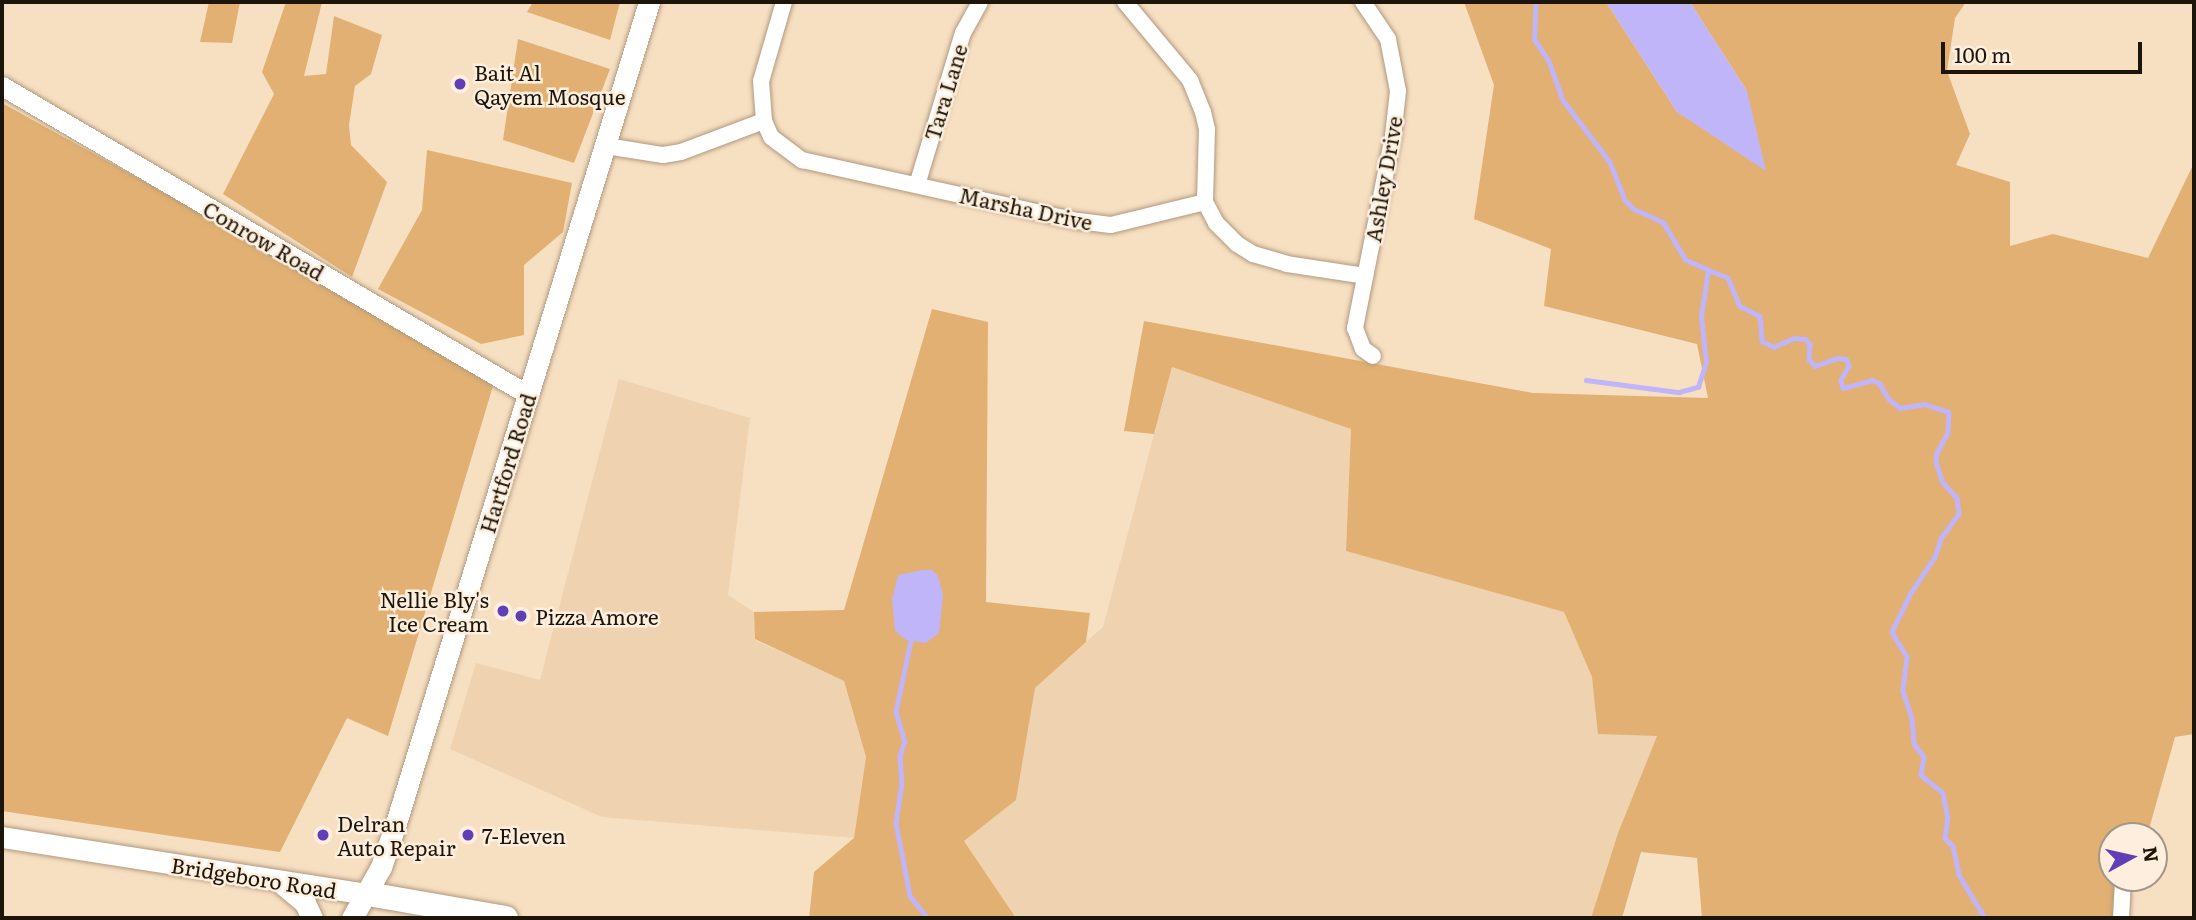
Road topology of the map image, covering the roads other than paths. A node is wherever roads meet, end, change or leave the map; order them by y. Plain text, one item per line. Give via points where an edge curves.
1 (649, 2) edge
2 (784, 2) edge
3 (980, 2) edge
4 (1125, 2) edge
5 (1363, 2) edge
6 (2, 86) edge
7 (764, 121) junction
8 (606, 146) junction
9 (917, 185) junction
10 (1205, 202) junction
11 (1365, 276) junction
12 (1373, 356) dead end
13 (527, 394) junction
14 (2, 837) edge
15 (279, 881) junction
16 (2122, 892) edge
17 (368, 894) junction
18 (312, 918) edge
19 (352, 918) edge
20 (506, 918) edge
21 (2121, 918) edge

1 - 8 main road, Hartford Road
2 - 7 street via 761,81
3 - 9 street, Tara Lane via 963,33
4 - 10 street via 1190,80 1207,129
5 - 11 street, Ashley Drive via 1388,39 1398,91 1394,135
6 - 13 street, Conrow Road
7 - 8 street via 663,155
7 - 9 street, Marsha Drive via 771,137 802,160
8 - 13 main road, Hartford Road
9 - 10 street, Marsha Drive via 1111,225
10 - 11 street via 1220,228 1253,254
11 - 12 street, Ashley Drive via 1355,328 1363,349
13 - 17 main road, Hartford Road via 396,823
14 - 15 main road, Bridgeboro Road
15 - 17 main road, Bridgeboro Road
15 - 18 main road via 305,903
16 - 21 street
17 - 19 main road, Hartford Road
17 - 20 main road, Bridgeboro Road

